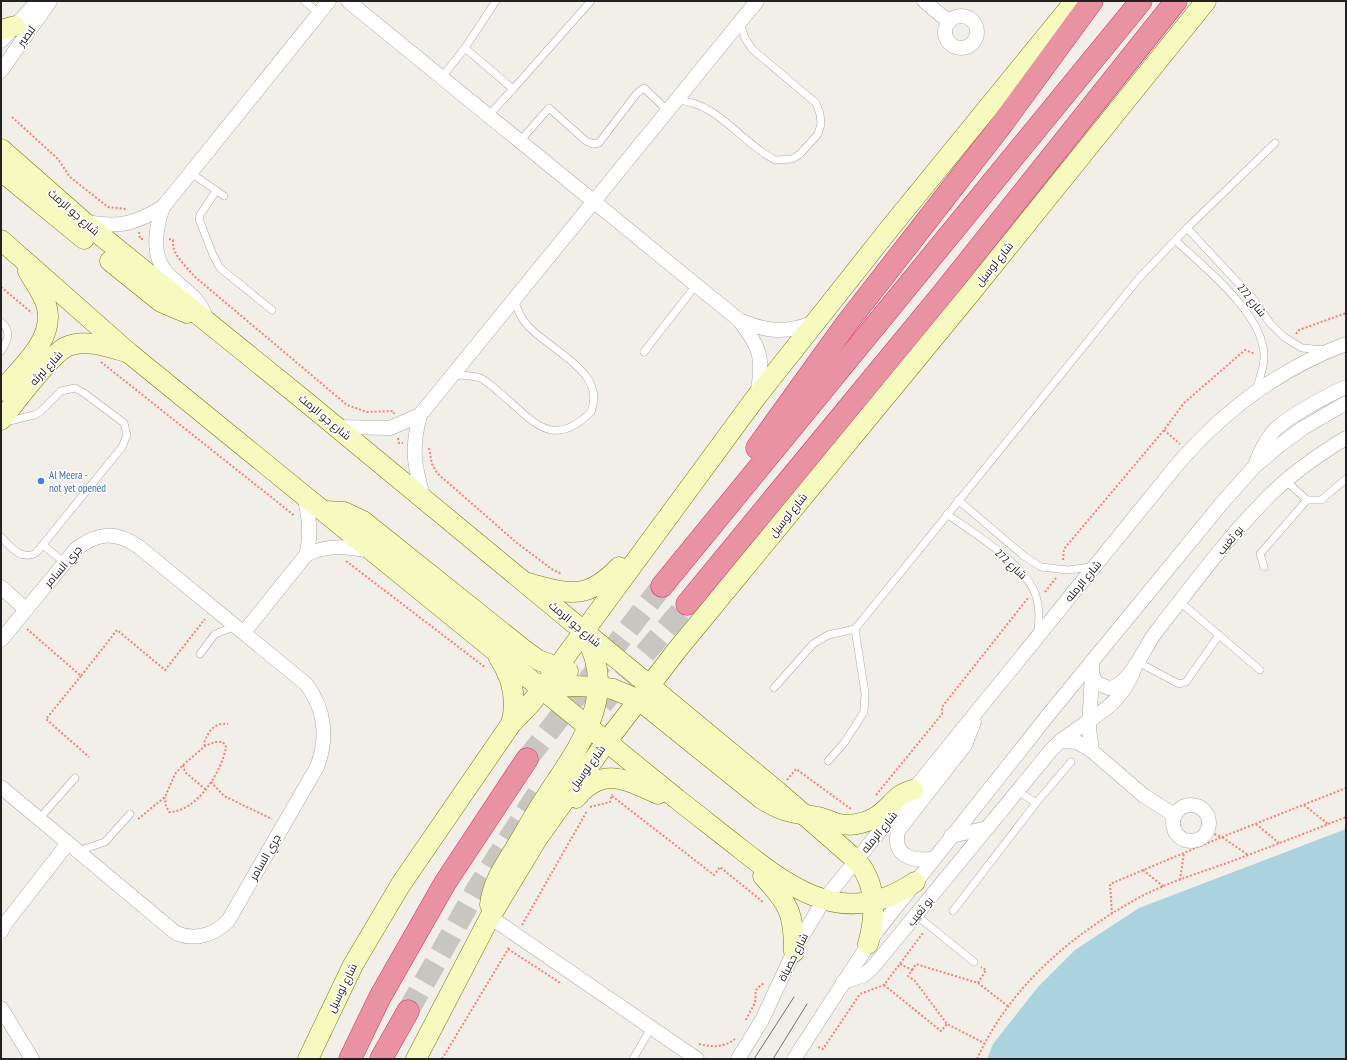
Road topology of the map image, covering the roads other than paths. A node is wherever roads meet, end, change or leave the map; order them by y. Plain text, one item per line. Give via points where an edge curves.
1 (38, 1) edge
2 (50, 1) edge
3 (304, 1) edge
4 (329, 1) edge
5 (348, 1) edge
6 (496, 1) edge
7 (757, 1) edge
8 (924, 1) edge
9 (1076, 1) edge
10 (1092, 1) edge
11 (1141, 1) edge
12 (1176, 1) edge
13 (1206, 1) edge
14 (589, 2) edge
15 (319, 13) junction
16 (949, 22) dead end
17 (740, 23) junction
18 (8, 28) edge
19 (1, 41) edge
20 (465, 48) junction
21 (1, 71) edge
22 (442, 77) junction
23 (513, 89) junction
24 (677, 100) junction
25 (668, 111) junction
26 (488, 116) junction
27 (520, 141) junction
28 (1275, 143) dead end
29 (1, 149) edge
30 (1, 171) edge
31 (191, 173) junction
32 (216, 191) junction
33 (224, 196) dead end
34 (594, 202) junction
35 (163, 207) junction
36 (84, 222) junction
37 (1187, 228) junction
38 (1, 240) edge
39 (1175, 240) junction
40 (20, 255) junction
41 (696, 285) junction
42 (514, 299) junction
43 (272, 310) dead end
44 (739, 320) junction
45 (1, 322) edge
46 (207, 322) junction
47 (815, 322) junction
48 (1346, 344) edge
49 (1329, 350) junction
50 (1, 351) edge
51 (644, 352) dead end
52 (129, 353) junction
53 (452, 375) junction
54 (1346, 387) edge
55 (1, 391) edge
56 (1255, 392) junction
57 (757, 396) junction
58 (1346, 403) edge
59 (420, 415) junction
60 (1, 422) edge
61 (337, 427) junction
62 (1346, 438) edge
63 (1254, 467) junction
64 (1346, 479) edge
65 (1286, 480) junction
66 (304, 495) junction
67 (424, 500) junction
68 (731, 500) junction
69 (958, 500) junction
70 (1307, 500) junction
71 (325, 511) junction
72 (947, 514) junction
73 (1, 537) edge
74 (648, 543) junction
75 (43, 545) junction
76 (375, 552) junction
77 (306, 555) junction
78 (65, 563) junction
79 (1096, 566) junction
80 (1264, 567) dead end
81 (524, 582) junction
82 (662, 586) tunnel mouth
83 (1, 587) edge
84 (1180, 602) junction
85 (687, 604) tunnel mouth
86 (22, 615) junction
87 (241, 629) junction
88 (855, 629) junction
89 (583, 631) junction
90 (1219, 635) junction
91 (1038, 636) junction
92 (1, 640) edge
93 (494, 649) junction
94 (200, 654) dead end
95 (1137, 663) junction
96 (557, 668) junction
97 (1092, 668) junction
98 (1260, 670) dead end
99 (599, 683) junction
100 (542, 688) junction
101 (774, 688) dead end
102 (644, 693) junction
103 (975, 714) junction
104 (1089, 722) junction
105 (511, 724) junction
106 (588, 726) junction
107 (1060, 741) junction
108 (607, 742) junction
109 (1092, 751) junction
110 (528, 759) tunnel mouth
111 (828, 761) dead end
112 (1071, 762) dead end
113 (75, 778) dead end
114 (1, 787) edge
115 (913, 790) junction
116 (1018, 791) junction
117 (677, 799) junction
118 (1036, 803) junction
119 (130, 814) road end
120 (1174, 815) junction
121 (807, 816) junction
122 (39, 819) junction
123 (547, 825) junction
124 (988, 828) junction
125 (952, 836) junction
126 (73, 847) junction
127 (751, 857) junction
128 (934, 858) junction
129 (856, 860) junction
130 (915, 882) junction
131 (824, 900) junction
132 (873, 901) junction
133 (953, 911) dead end
134 (916, 915) junction
135 (490, 917) junction
136 (2, 927) edge
137 (868, 944) junction
138 (794, 952) junction
139 (974, 962) road end
140 (843, 982) junction
141 (1, 1008) edge
142 (408, 1011) tunnel mouth
143 (1, 1020) edge
144 (651, 1028) junction
145 (14, 1030) junction
146 (694, 1057) edge
147 (32, 1059) edge
148 (308, 1059) edge
149 (350, 1059) edge
150 (381, 1059) edge
151 (416, 1059) edge
152 (633, 1059) edge
153 (737, 1059) edge
154 (794, 1059) edge

1 - 18 street, لبصير
2 - 21 street, لبصير
3 - 15 lane
4 - 15 street
5 - 22 street
6 - 20 lane
7 - 17 street
8 - 16 street
9 - 47 main road, شارع لوسيل
10 - 68 highway via 999,128 798,388 752,455
11 - 68 highway
12 - 85 highway, شارع لوسيل via 944,292
13 - 102 main road, شارع لوسيل
14 - 23 lane
15 - 31 street
17 - 24 street
17 - 24 lane via 752,49 816,103 821,119 818,134 796,157 775,160 709,108
18 - 19 street, لبصير
20 - 22 lane
20 - 23 lane
22 - 26 street
23 - 26 lane
24 - 25 street
25 - 27 lane via 644,88 637,93 599,143 586,141 549,108
25 - 34 street
26 - 27 street
27 - 34 street
28 - 37 lane
29 - 36 main road, شارع جو الرمث
30 - 46 main road via 161,302
31 - 32 lane
31 - 35 street
32 - 33 lane
32 - 43 lane via 199,219 215,261 220,268
34 - 41 street
34 - 42 street
35 - 36 street via 143,219 127,224
35 - 46 street via 156,239 162,265 166,272 197,299
36 - 46 main road, شارع جو الرمث
37 - 39 lane
37 - 49 lane, شارع 272 via 1254,300 1270,323 1290,342 1302,348
38 - 40 main road
39 - 56 lane, شارع 272 via 1230,294 1255,323 1262,340 1264,358
39 - 69 lane via 1139,278
40 - 52 main road
40 - 55 main road, شارع لبرثه via 43,296 48,320 36,352
41 - 44 street
41 - 51 lane
42 - 53 street
42 - 53 lane via 518,311 529,327 590,379 594,395 591,412 571,428 550,431 487,382 474,376
44 - 47 street via 760,329 778,331 795,329
44 - 57 street via 758,349 760,379
45 - 50 lane via 8,336
46 - 61 main road, شارع جو الرمث
47 - 57 main road, شارع لوسيل
48 - 49 street, شارع الرمله
49 - 56 street, شارع الرمله via 1301,363
52 - 60 main road, شارع لبرثه via 93,344 66,347 49,362
52 - 66 main road
53 - 59 street
54 - 63 street via 1278,428 1265,443
56 - 79 street, شارع الرمله via 1221,419 1188,452
57 - 74 main road, شارع لوسيل
58 - 63 street via 1303,428
59 - 61 street via 390,428
59 - 67 street via 413,452
60 - 75 lane via 34,415 61,391 70,388 84,393 121,420 126,427 124,443
61 - 67 main road, شارع جو الرمث
62 - 65 street, بو ثغيب via 1319,454
63 - 97 street via 1222,503
64 - 70 lane via 1321,500
65 - 70 lane
65 - 84 street, بو ثغيب via 1247,520
66 - 71 main road
66 - 77 street via 309,528
67 - 81 main road, شارع جو الرمث
68 - 82 highway
69 - 72 lane
69 - 79 lane, شارع 272 via 1024,556 1041,567 1068,570
70 - 80 lane via 1260,554
71 - 76 main road
71 - 96 main road via 344,512 364,521 523,649 538,660
72 - 88 lane
72 - 91 lane, شارع 272 via 1015,565 1029,580 1038,601
73 - 75 lane via 23,555 33,554
74 - 81 main road via 629,557 604,583 589,590 569,592
74 - 89 main road, شارع لوسيل
75 - 78 lane
76 - 77 street via 348,547 328,547
76 - 93 main road
77 - 87 street
78 - 86 street, جري السامر
78 - 87 street, جري السامر via 76,549 95,537 104,535 124,538 139,547
79 - 91 street, شارع الرمله
81 - 89 main road, شارع جو الرمث
83 - 86 street
84 - 90 lane
84 - 95 street, بو ثغيب via 1154,633
86 - 92 street, جري السامر
87 - 94 lane via 223,630 215,634
87 - 126 street, جري السامر via 306,684 318,702 323,729 321,755 317,767 228,922 216,931 202,936 176,934
88 - 101 lane via 828,635 813,644
88 - 111 lane via 865,693 864,712 844,743
89 - 96 main road, شارع لوسيل
89 - 99 main road via 594,654
89 - 102 main road, شارع جو الرمث
90 - 95 lane via 1182,684
90 - 98 lane
91 - 103 street, شارع الرمله
93 - 100 main road
93 - 105 main road via 510,678 514,694 515,710
95 - 97 street, بو ثغيب via 1121,684 1113,688 1100,686 1093,678
95 - 104 street, بو ثغيب via 1131,678 1115,700
96 - 99 main road
96 - 100 main road, شارع لوسيل
97 - 104 street
97 - 125 street
99 - 100 main road
99 - 102 main road via 613,689
99 - 106 main road via 596,708
100 - 105 main road, شارع لوسيل
100 - 106 main road
102 - 108 main road, شارع لوسيل
102 - 121 main road, شارع الرمله
102 - 121 main road via 762,799 784,811
103 - 115 street, شارع الرمله
103 - 128 street via 965,745 898,831 898,846 907,857 921,860
104 - 107 street, بو ثغيب
104 - 109 street
105 - 148 main road, شارع لوسيل via 401,884 353,965
106 - 108 main road
106 - 135 main road via 571,759 500,874 491,897
107 - 109 street via 1076,742
107 - 116 street, بو ثغيب
108 - 117 main road
108 - 123 main road, شارع لوسيل
109 - 120 street via 1144,795
110 - 149 highway via 445,882 380,997
112 - 118 lane
113 - 122 lane
114 - 122 street, جري السامر
115 - 121 main road via 900,794 876,817 856,824 843,824
115 - 129 street, شارع الرمله
116 - 118 lane
116 - 124 street, بو ثغيب
117 - 123 main road via 664,797 630,781 612,787 597,781 584,788 562,814
117 - 127 main road
118 - 133 lane
119 - 126 lane via 105,842
120 - 120 street via 1184,806 1198,806 1209,818 1207,831 1197,840 1181,839 1173,828
121 - 129 main road, شارع الرمله
122 - 126 street, جري السامر
123 - 135 main road, شارع لوسيل
124 - 125 street
124 - 134 street, بو ثغيب
125 - 128 street
126 - 136 street
127 - 131 main road via 795,889
127 - 138 main road via 758,871 788,906 793,922
128 - 130 street
129 - 131 street, شارع حصباة
129 - 132 main road, شارع الرمله via 869,880
130 - 132 main road via 900,891
130 - 137 street
131 - 132 main road via 848,904
131 - 138 street, شارع حصباة
132 - 137 main road, شارع الرمله via 873,923
134 - 139 lane
134 - 140 street, بو ثغيب via 873,967 864,975
135 - 144 street
135 - 151 main road, شارع لوسيل
137 - 140 street
138 - 153 street, شارع حصباة via 762,1020
140 - 154 street
141 - 145 street
142 - 150 highway
143 - 145 street
144 - 146 street
144 - 152 lane
145 - 147 street

